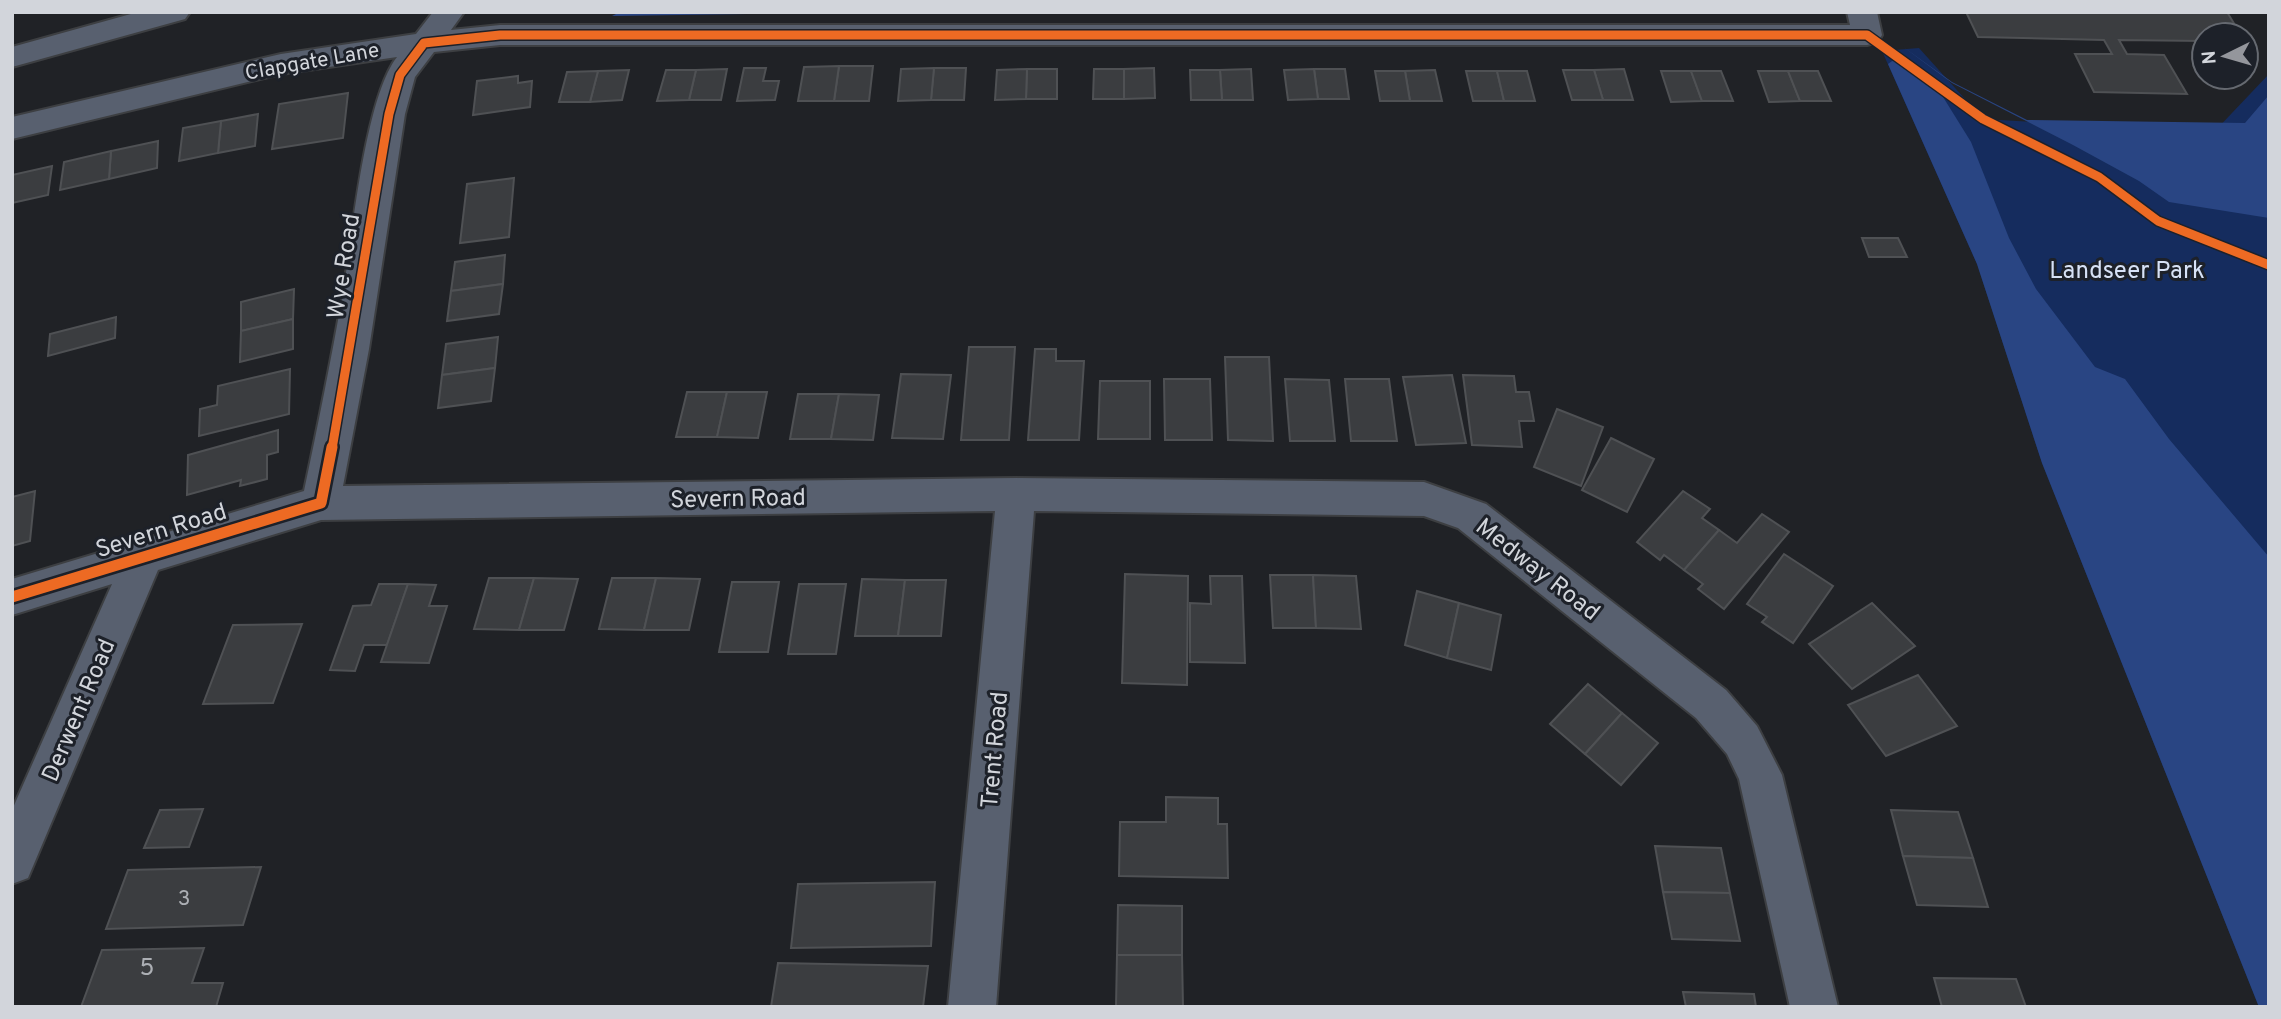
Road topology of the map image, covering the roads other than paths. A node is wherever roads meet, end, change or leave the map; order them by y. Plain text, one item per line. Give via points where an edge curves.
1 (175, 12) edge
2 (449, 12) edge
3 (1862, 12) edge
4 (1163, 23) edge
5 (424, 43) junction
6 (12, 58) edge
7 (12, 128) edge
8 (1016, 494) junction
9 (321, 503) junction
10 (144, 557) junction
11 (12, 597) edge
12 (12, 862) edge
13 (972, 1007) edge
14 (1814, 1007) edge

1 - 6 street
2 - 5 street, Wye Road
3 - 4 street, Clapgate Lane via 1867,35
4 - 5 street, Clapgate Lane via 500,35
5 - 7 street, Clapgate Lane via 281,64
5 - 9 street, Wye Road via 400,75 389,114
8 - 9 street, Severn Road
8 - 13 street, Trent Road
8 - 14 street, Medway Road via 1424,499 1472,516 1711,704 1742,740 1760,775
9 - 10 street, Severn Road
10 - 11 street, Severn Road
10 - 12 street, Derwent Road

